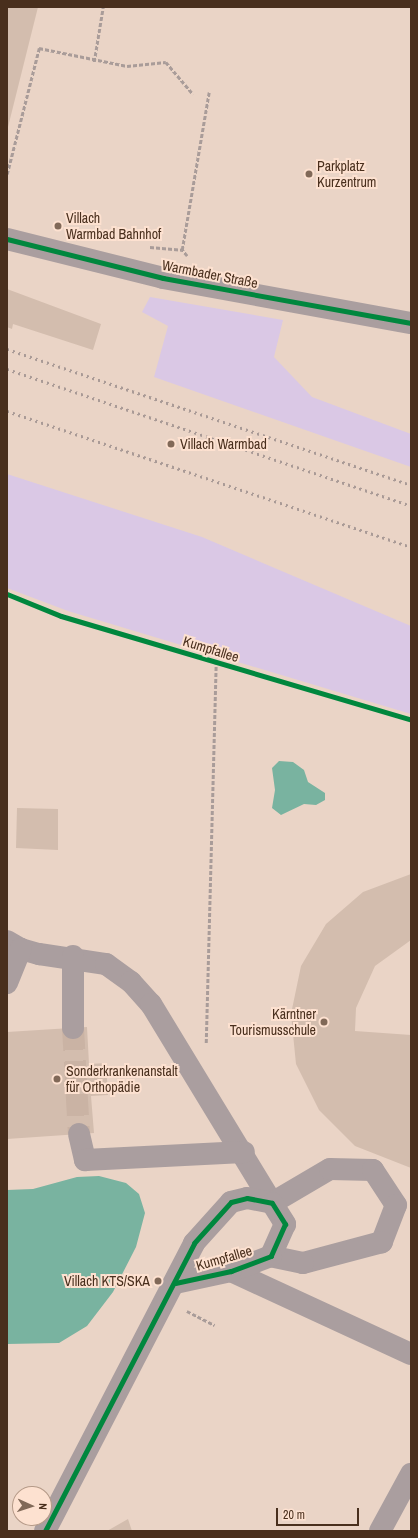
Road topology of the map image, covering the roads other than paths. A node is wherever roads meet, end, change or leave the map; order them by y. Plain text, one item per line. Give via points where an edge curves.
1 (7, 239) edge
2 (411, 323) edge
3 (14, 945) edge
4 (73, 956) junction
5 (7, 984) edge
6 (73, 1028) tunnel mouth
7 (79, 1134) tunnel mouth
8 (244, 1152) junction
9 (272, 1204) junction
10 (271, 1256) junction
11 (231, 1271) junction
12 (171, 1292) junction
13 (411, 1354) edge
14 (411, 1474) edge
15 (45, 1531) edge
16 (380, 1531) edge

1 - 2 street, Warmbader Straße via 163,278
3 - 4 street
3 - 5 street
4 - 6 street
4 - 8 street via 106,964 131,982 151,1004
7 - 8 street via 85,1160
8 - 9 street
9 - 10 street, Kumpfallee via 285,1224
9 - 10 street via 330,1169 373,1170 396,1205 382,1242 303,1263
9 - 12 street, Kumpfallee via 247,1198 231,1202 194,1243
10 - 11 street, Kumpfallee
11 - 12 street, Kumpfallee
11 - 13 street, Kumpfallee
12 - 15 street, Kumpfallee
14 - 16 street

